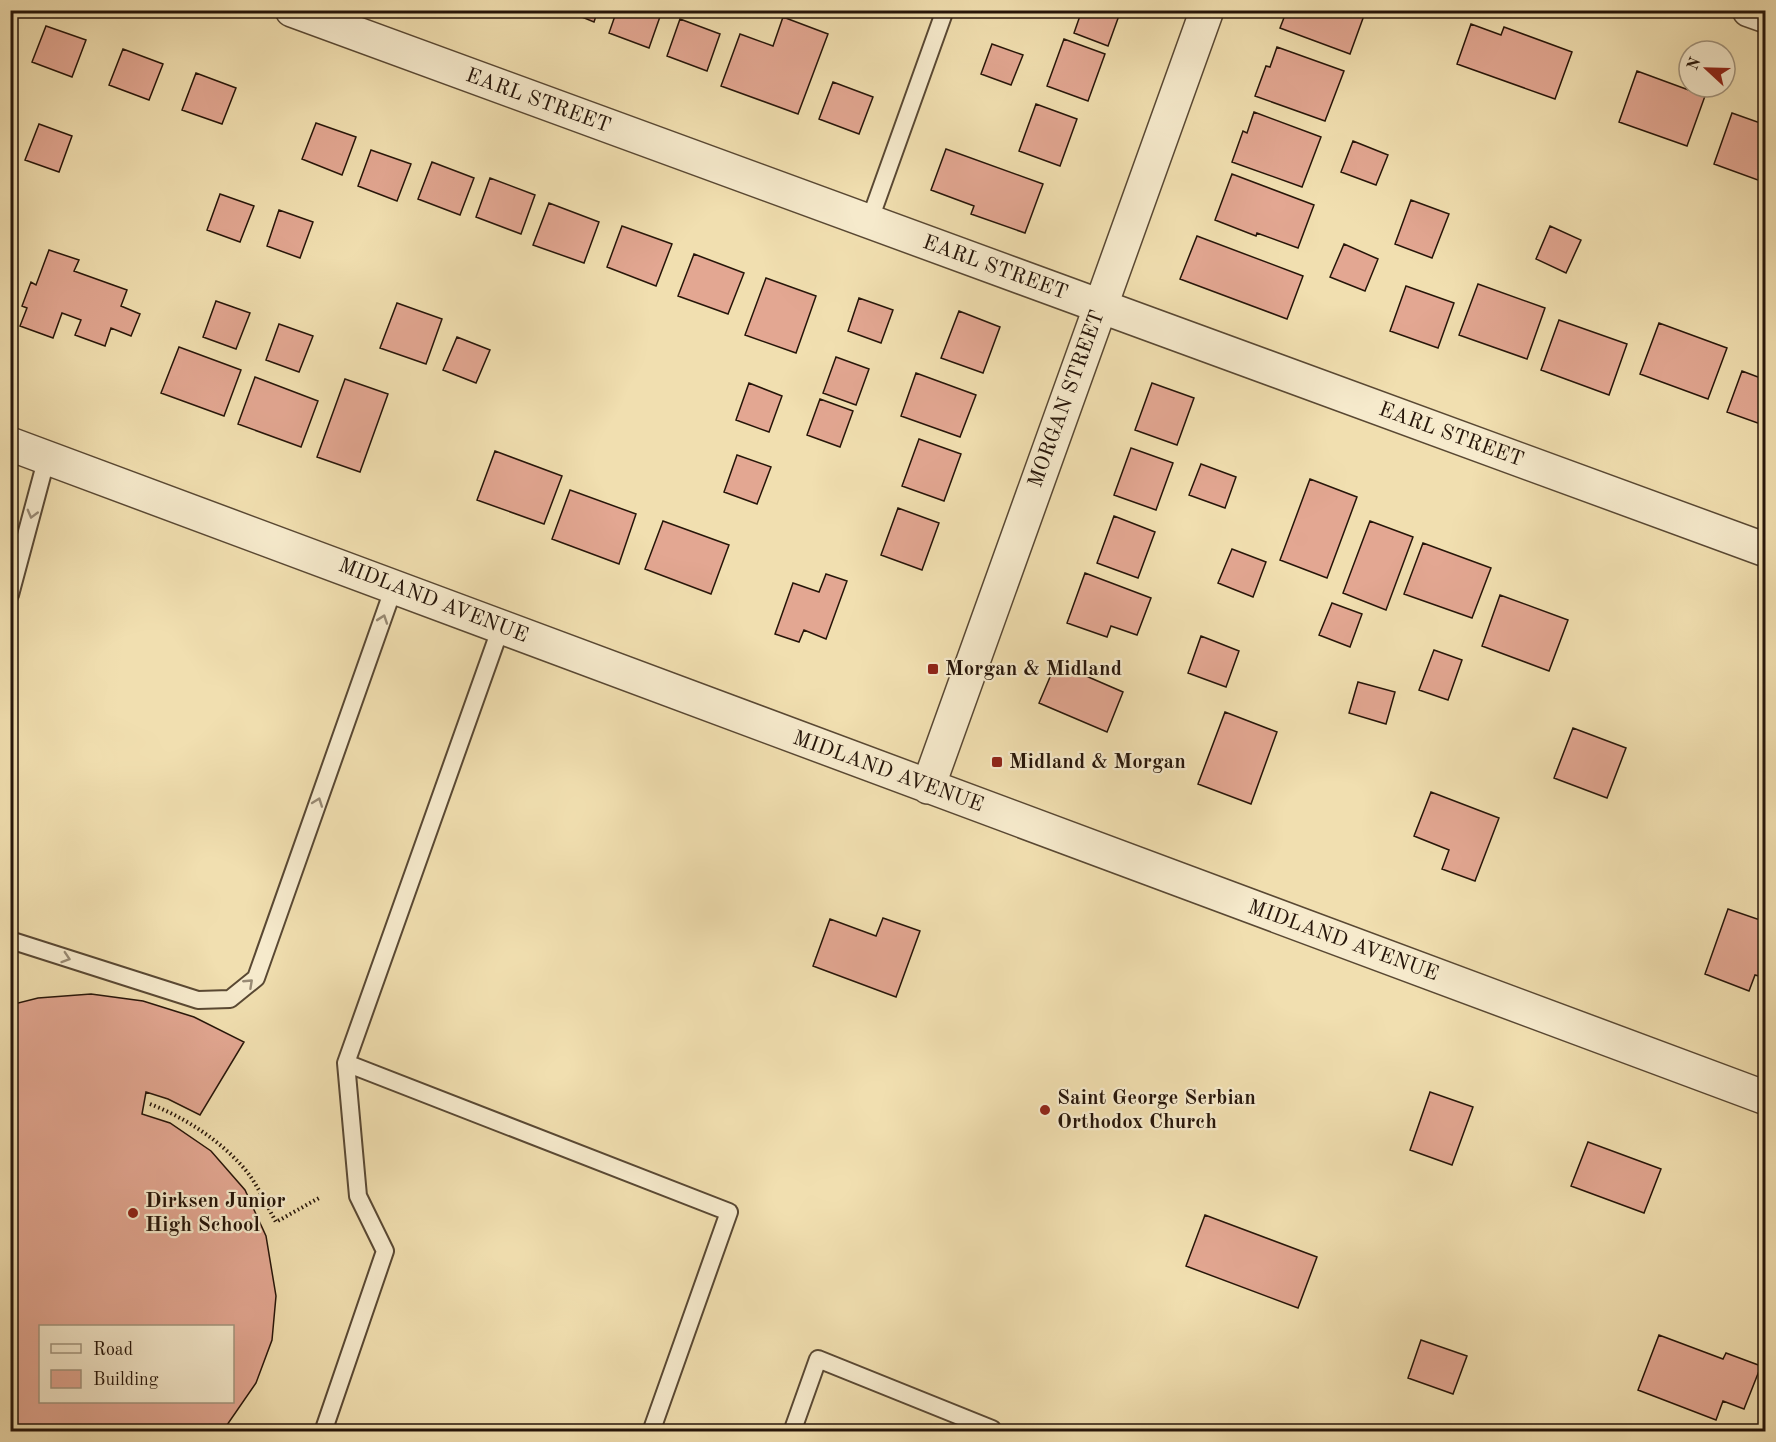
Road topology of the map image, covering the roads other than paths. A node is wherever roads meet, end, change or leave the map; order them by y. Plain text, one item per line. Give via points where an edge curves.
1 (292, 10) edge
2 (945, 10) edge
3 (1207, 10) edge
4 (1749, 10) edge
5 (1766, 16) edge
6 (869, 222) junction
7 (1100, 306) junction
8 (10, 444) edge
9 (47, 457) junction
10 (1766, 550) edge
11 (394, 587) junction
12 (10, 595) edge
13 (501, 627) junction
14 (928, 787) junction
15 (10, 940) edge
16 (346, 1063) junction
17 (1766, 1098) edge
18 (323, 1431) edge
19 (651, 1431) edge
20 (792, 1431) edge
21 (992, 1431) edge

1 - 6 street, EARL STREET
2 - 6 lane
3 - 7 street, MORGAN STREET
4 - 5 street
6 - 7 street, EARL STREET
7 - 10 street, EARL STREET
7 - 14 street, MORGAN STREET
8 - 9 street, MIDLAND AVENUE
9 - 11 street, MIDLAND AVENUE
9 -> 12 lane
11 - 13 street, MIDLAND AVENUE
15 -> 11 lane via 198,1000 230,999 256,978
13 - 14 street, MIDLAND AVENUE
13 - 16 lane
14 - 17 street, MIDLAND AVENUE
16 - 18 lane via 358,1196 385,1251
16 - 19 lane via 729,1212
20 - 21 lane via 818,1359

